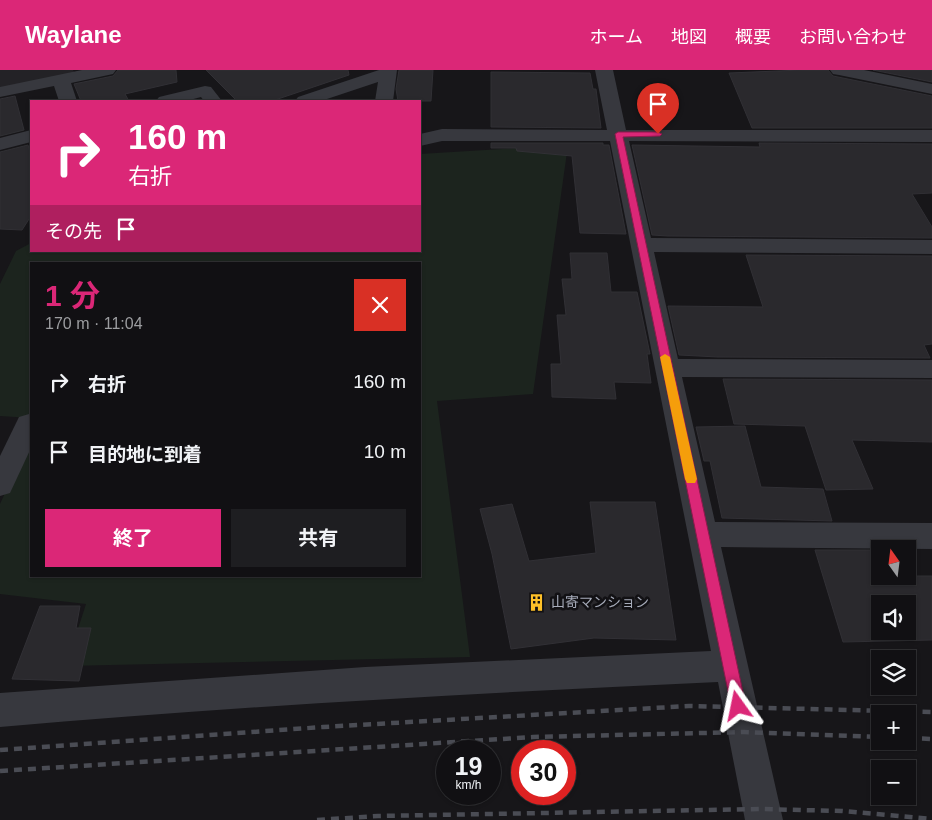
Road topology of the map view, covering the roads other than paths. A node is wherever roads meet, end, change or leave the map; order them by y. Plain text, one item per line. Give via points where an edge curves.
1 (107, 70) edge
2 (604, 70) edge
3 (839, 70) edge
4 (388, 71) edge
5 (83, 72) edge
6 (61, 79) junction
7 (932, 88) edge
8 (0, 92) edge
9 (68, 100) edge
10 (169, 100) edge
11 (213, 100) edge
12 (307, 100) edge
13 (384, 100) edge
14 (618, 134) junction
15 (30, 136) edge
16 (932, 136) edge
17 (421, 140) edge
18 (0, 144) edge
19 (642, 246) junction
20 (932, 247) edge
21 (667, 368) junction
22 (932, 369) edge
23 (29, 424) dead end
24 (0, 485) edge
25 (702, 534) junction
26 (932, 536) edge
27 (730, 666) junction
28 (0, 710) edge
29 (764, 820) edge

1 - 5 street
2 - 14 street
3 - 7 street
4 - 12 street
4 - 13 street
5 - 6 street
6 - 8 street
6 - 9 street
10 - 11 street via 205,91
14 - 16 street
14 - 17 street via 442,135
14 - 19 street
15 - 18 street
19 - 20 street
19 - 21 street
21 - 22 street
21 - 25 street
23 - 24 street
25 - 26 street
25 - 27 street
27 - 28 street via 412,680
27 - 29 street

